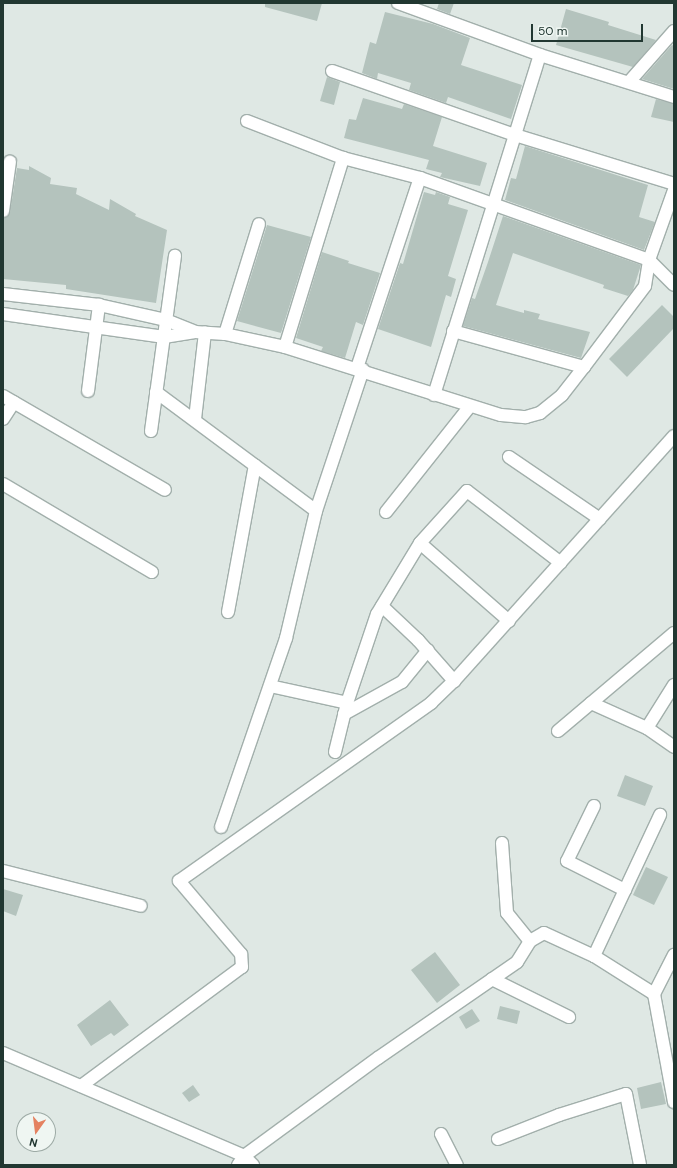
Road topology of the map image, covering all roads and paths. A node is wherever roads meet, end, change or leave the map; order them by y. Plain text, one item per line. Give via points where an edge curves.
1 (398, 3) edge
2 (674, 31) edge
3 (540, 55) junction
4 (332, 71) dead end
5 (629, 82) junction
6 (674, 97) edge
7 (247, 121) dead end
8 (515, 135) junction
9 (343, 158) junction
10 (10, 161) dead end
11 (420, 178) junction
12 (674, 184) edge
13 (674, 190) edge
14 (494, 204) junction
15 (3, 211) edge
16 (259, 224) dead end
17 (175, 256) dead end
18 (649, 260) junction
19 (674, 285) edge
20 (3, 294) edge
21 (99, 305) junction
22 (3, 314) edge
23 (166, 320) junction
24 (96, 327) junction
25 (452, 331) junction
26 (200, 332) junction
27 (225, 334) junction
28 (164, 337) junction
29 (285, 347) junction
30 (584, 367) junction
31 (360, 369) junction
32 (88, 391) dead end
33 (156, 392) junction
34 (434, 395) junction
35 (8, 399) edge
36 (470, 406) junction
37 (3, 419) edge
38 (195, 419) junction
39 (151, 431) dead end
40 (674, 436) edge
41 (508, 457) dead end
42 (255, 465) junction
43 (3, 484) edge
44 (165, 490) dead end
45 (316, 511) junction
46 (386, 512) dead end
47 (600, 519) junction
48 (420, 543) junction
49 (561, 563) junction
50 (152, 572) dead end
51 (382, 606) junction
52 (228, 612) dead end
53 (509, 621) junction
54 (674, 633) edge
55 (428, 650) junction
56 (454, 681) junction
57 (674, 685) edge
58 (270, 686) junction
59 (591, 703) junction
60 (346, 708) junction
61 (647, 728) junction
62 (558, 731) dead end
63 (674, 747) edge
64 (335, 752) dead end
65 (594, 806) dead end
66 (660, 815) dead end
67 (221, 827) dead end
68 (502, 843) dead end
69 (3, 871) edge
70 (625, 890) junction
71 (141, 906) dead end
72 (530, 941) junction
73 (674, 955) edge
74 (594, 956) junction
75 (492, 979) junction
76 (654, 994) junction
77 (569, 1017) dead end
78 (3, 1053) edge
79 (81, 1086) junction
80 (674, 1102) edge
81 (441, 1134) dead end
82 (498, 1139) dead end
83 (241, 1161) edge
84 (253, 1165) edge
85 (457, 1165) edge
86 (640, 1165) edge

1 - 3 street
2 - 5 street
3 - 5 street
3 - 8 street
4 - 8 street
5 - 6 street
7 - 9 street
8 - 12 street
8 - 14 street
9 - 11 street
9 - 29 street
10 - 15 street
11 - 14 street
11 - 31 street
13 - 18 street
14 - 18 street
14 - 25 street
16 - 27 street
17 - 23 street
18 - 19 street
18 - 30 street via 645,286
20 - 21 street
21 - 23 street
21 - 24 street
22 - 24 street
23 - 26 street
23 - 28 street
24 - 28 street
24 - 32 street
25 - 30 street
25 - 34 street
26 - 27 street
26 - 28 street
26 - 38 street
27 - 29 street
28 - 33 street
29 - 31 street
30 - 36 street via 562,395 540,413 526,417 501,415
31 - 34 street
31 - 45 street
33 - 38 street
33 - 39 street
34 - 36 street
35 - 37 street
35 - 44 street
36 - 46 street
38 - 42 street
40 - 47 street
41 - 47 street
42 - 45 street
42 - 52 street
43 - 50 street
45 - 58 street via 286,638
47 - 49 street
48 - 49 street via 467,491
48 - 51 street
48 - 53 street
49 - 53 street
51 - 55 street
51 - 60 street
53 - 56 street
54 - 59 street
55 - 56 street
55 - 60 street via 402,682
56 - 79 street via 431,703 179,881 241,954 242,968
57 - 61 street
58 - 60 street
58 - 67 street
59 - 61 street
59 - 62 street
60 - 64 street
61 - 63 street
65 - 70 street via 567,861
66 - 70 street
68 - 72 street via 507,913
69 - 71 street
70 - 74 street
72 - 74 street via 544,933
72 - 75 street via 516,962
73 - 76 street
74 - 76 street
75 - 77 street
75 - 83 street
76 - 80 street
78 - 79 street
79 - 83 street
81 - 85 street
82 - 86 street via 558,1115 626,1094
83 - 84 street

